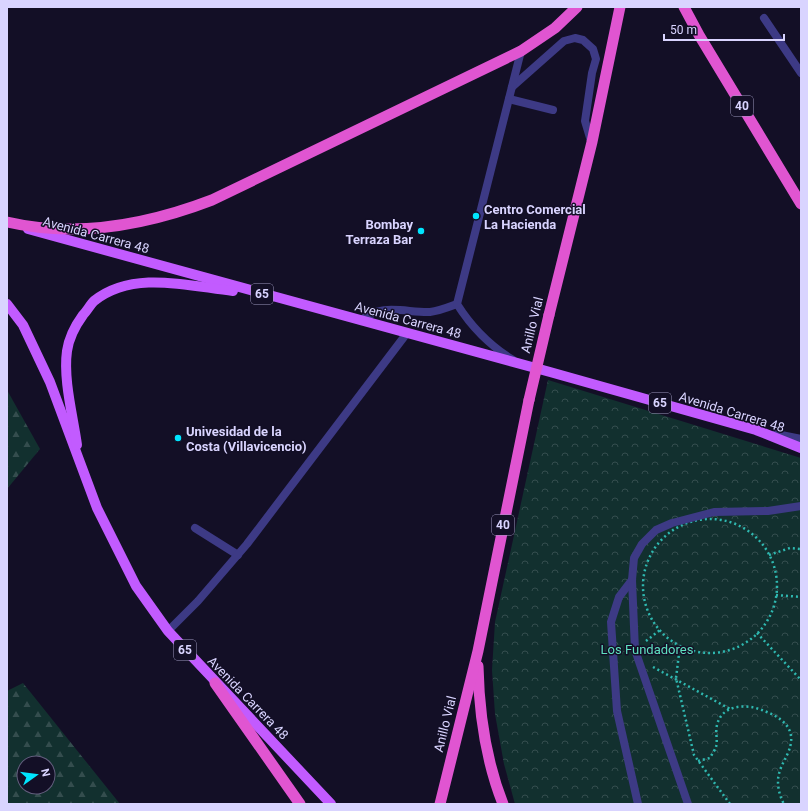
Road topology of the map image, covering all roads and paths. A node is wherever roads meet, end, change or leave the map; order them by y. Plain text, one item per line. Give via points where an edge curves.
1 (577, 7) edge
2 (620, 7) edge
3 (684, 7) edge
4 (764, 18) dead end
5 (521, 51) junction
6 (801, 73) edge
7 (512, 87) junction
8 (509, 99) junction
9 (553, 110) dead end
10 (592, 142) junction
11 (801, 204) edge
12 (7, 223) edge
13 (262, 294) junction
14 (7, 304) edge
15 (457, 304) junction
16 (361, 321) junction
17 (407, 333) junction
18 (518, 363) junction
19 (756, 430) junction
20 (801, 440) edge
21 (801, 448) edge
22 (81, 467) junction
23 (801, 506) edge
24 (195, 528) dead end
25 (801, 549) edge
26 (238, 555) junction
27 (769, 555) junction
28 (632, 580) junction
29 (776, 595) junction
30 (801, 597) edge
31 (168, 631) junction
32 (757, 633) junction
33 (680, 646) junction
34 (478, 651) junction
35 (637, 659) junction
36 (676, 678) junction
37 (801, 680) edge
38 (215, 684) junction
39 (730, 709) junction
40 (698, 761) junction
41 (300, 804) edge
42 (331, 804) edge
43 (440, 804) edge
44 (504, 804) edge
45 (638, 804) edge
46 (688, 804) edge
47 (730, 804) edge
48 (784, 804) edge

1 - 5 highway via 555,28
2 - 10 highway, Anillo Vial / 40
3 - 11 highway, 40
4 - 6 lane
5 - 7 lane
5 - 12 highway via 218,197 188,209 139,223 88,229 44,228
7 - 8 lane
7 - 10 lane via 564,40 575,38 588,43 596,59 585,121
8 - 9 lane
8 - 15 lane
10 - 34 highway, Anillo Vial / 40, bridge via 529,400
12 - 13 main road, Avenida Carrera 48 / 65
13 - 16 main road, Avenida Carrera 48 / 65
13 - 22 main road via 135,282 113,289 93,302 73,329 67,351 67,374
14 - 22 main road, Avenida Carrera 48 / 65 via 23,325 50,382
15 - 16 lane via 432,312 374,311
15 - 18 lane via 483,338
16 - 17 main road, Avenida Carrera 48 / 65
17 - 18 main road, Avenida Carrera 48 / 65
17 - 26 lane
18 - 19 main road, Avenida Carrera 48 / 65
19 - 20 street
19 - 21 main road, Avenida Carrera 48 / 65
22 - 31 main road, Avenida Carrera 48 / 65 via 97,508 136,586
23 - 28 lane via 768,511 714,512 656,530 642,544 634,558
24 - 26 lane
25 - 27 path via 790,548
26 - 31 lane
27 - 29 path via 776,577
27 - 33 path via 755,537 737,525 716,519 695,521 675,529 658,543 647,562 643,583 645,604 654,624
28 - 35 lane
28 - 45 lane via 619,597 611,622 617,711
29 - 30 path
29 - 32 path via 768,620
31 - 38 main road, Avenida Carrera 48 / 65
32 - 33 path via 734,649 712,654 690,651
32 - 37 path
33 - 36 path
34 - 43 highway, Anillo Vial / 40
34 - 44 highway, Anillo Vial via 483,726 490,762
35 - 36 path
35 - 46 lane
36 - 39 path
36 - 40 path via 694,755
38 - 41 highway
38 - 42 main road, Avenida Carrera 48 / 65
39 - 40 path via 716,726 716,747 710,758
39 - 48 path via 738,706 762,710 774,715 789,729 792,743 778,780
40 - 47 path

